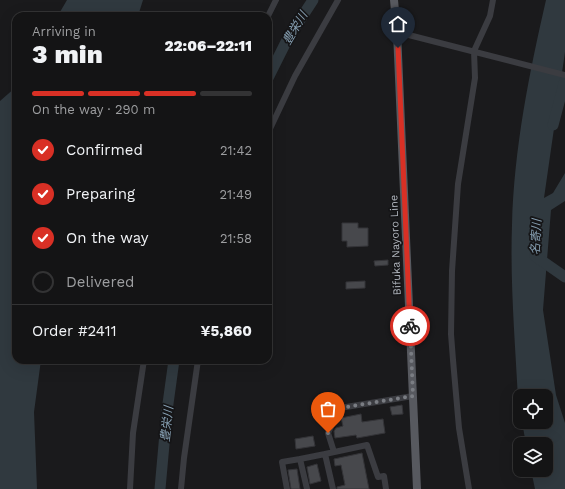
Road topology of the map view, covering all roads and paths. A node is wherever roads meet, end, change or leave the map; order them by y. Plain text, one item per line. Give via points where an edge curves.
1 (276, 0) edge
2 (338, 0) edge
3 (394, 0) edge
4 (494, 0) edge
5 (270, 12) edge
6 (397, 32) junction
7 (474, 51) junction
8 (565, 75) edge
9 (272, 125) edge
10 (143, 364) edge
11 (197, 364) edge
12 (413, 396) junction
13 (334, 452) junction
14 (325, 454) junction
15 (300, 459) junction
16 (130, 489) edge
17 (181, 489) edge
18 (287, 489) edge
19 (307, 489) edge
20 (332, 489) edge
21 (386, 489) edge
22 (417, 489) edge
23 (469, 489) edge

1 - 5 street
2 - 9 street via 295,76
3 - 6 main road, Bifuka Nayoro Line
4 - 7 street via 490,16
6 - 7 street
6 - 12 main road, Bifuka Nayoro Line
7 - 8 street
7 - 23 street via 475,78 458,184 452,279 453,360 459,428
10 - 16 street via 133,433
11 - 17 street
12 - 13 street via 340,408 328,433
12 - 22 main road, Bifuka Nayoro Line
13 - 14 street
13 - 21 street via 366,446 378,477 384,476
14 - 15 street
14 - 20 street
15 - 18 street via 282,462
15 - 19 street

